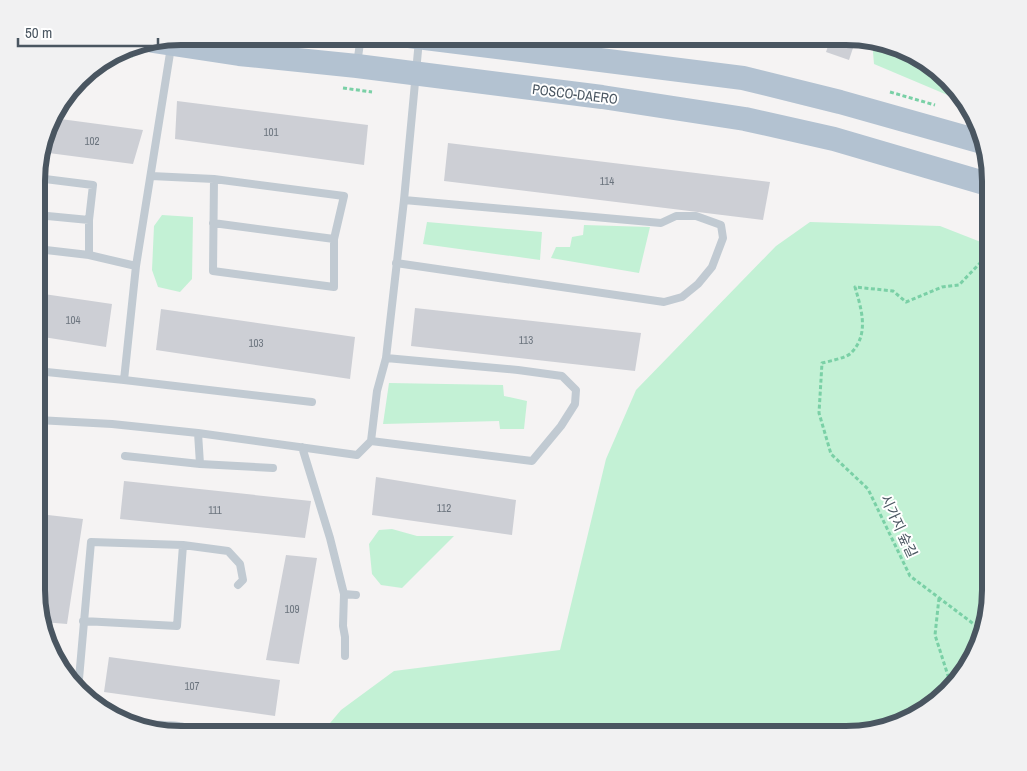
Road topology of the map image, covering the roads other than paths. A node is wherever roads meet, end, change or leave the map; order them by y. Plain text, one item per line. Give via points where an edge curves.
1 (188, 45) edge
2 (360, 45) edge
3 (414, 45) edge
4 (478, 45) edge
5 (165, 46) edge
6 (357, 66) junction
7 (415, 74) junction
8 (976, 140) edge
9 (151, 176) junction
10 (45, 179) edge
11 (214, 179) junction
12 (982, 182) edge
13 (404, 200) junction
14 (45, 216) edge
15 (89, 220) junction
16 (213, 223) junction
17 (334, 240) junction
18 (45, 250) edge
19 (89, 255) junction
20 (396, 262) junction
21 (136, 266) junction
22 (386, 358) junction
23 (45, 372) edge
24 (124, 380) junction
25 (312, 402) dead end
26 (45, 420) edge
27 (198, 433) junction
28 (370, 441) junction
29 (302, 447) junction
30 (125, 456) dead end
31 (200, 464) junction
32 (273, 468) dead end
33 (182, 545) junction
34 (238, 585) dead end
35 (344, 594) junction
36 (356, 595) dead end
37 (83, 621) junction
38 (345, 656) dead end
39 (78, 679) edge

1 - 6 main road, POSCO-DAERO via 239,54
2 - 6 lane
3 - 7 lane
4 - 8 main road via 743,78
5 - 9 lane
6 - 7 main road, POSCO-DAERO
7 - 12 main road, POSCO-DAERO via 602,96 745,119 834,139
7 - 13 lane
9 - 11 lane
9 - 21 lane
10 - 15 lane via 94,185
11 - 16 lane
11 - 17 lane via 344,196
13 - 20 lane
13 - 20 lane via 661,223 676,216 696,216 721,225 723,238 712,267 698,284 682,297 664,302
14 - 15 lane
15 - 19 lane
16 - 17 lane
16 - 17 lane via 213,271 334,287
18 - 19 lane
19 - 21 lane
20 - 22 lane
21 - 24 lane
22 - 28 lane via 377,391
22 - 28 lane via 562,376 576,390 575,404 556,434 532,461
23 - 24 lane
24 - 25 lane
26 - 27 lane
27 - 29 lane
27 - 31 lane
28 - 29 lane via 357,455
29 - 35 lane
30 - 31 lane
31 - 32 lane
33 - 34 lane via 228,551 240,564 242,580
33 - 37 lane via 91,542
33 - 37 lane via 177,626
35 - 36 lane
35 - 38 lane
37 - 39 lane

